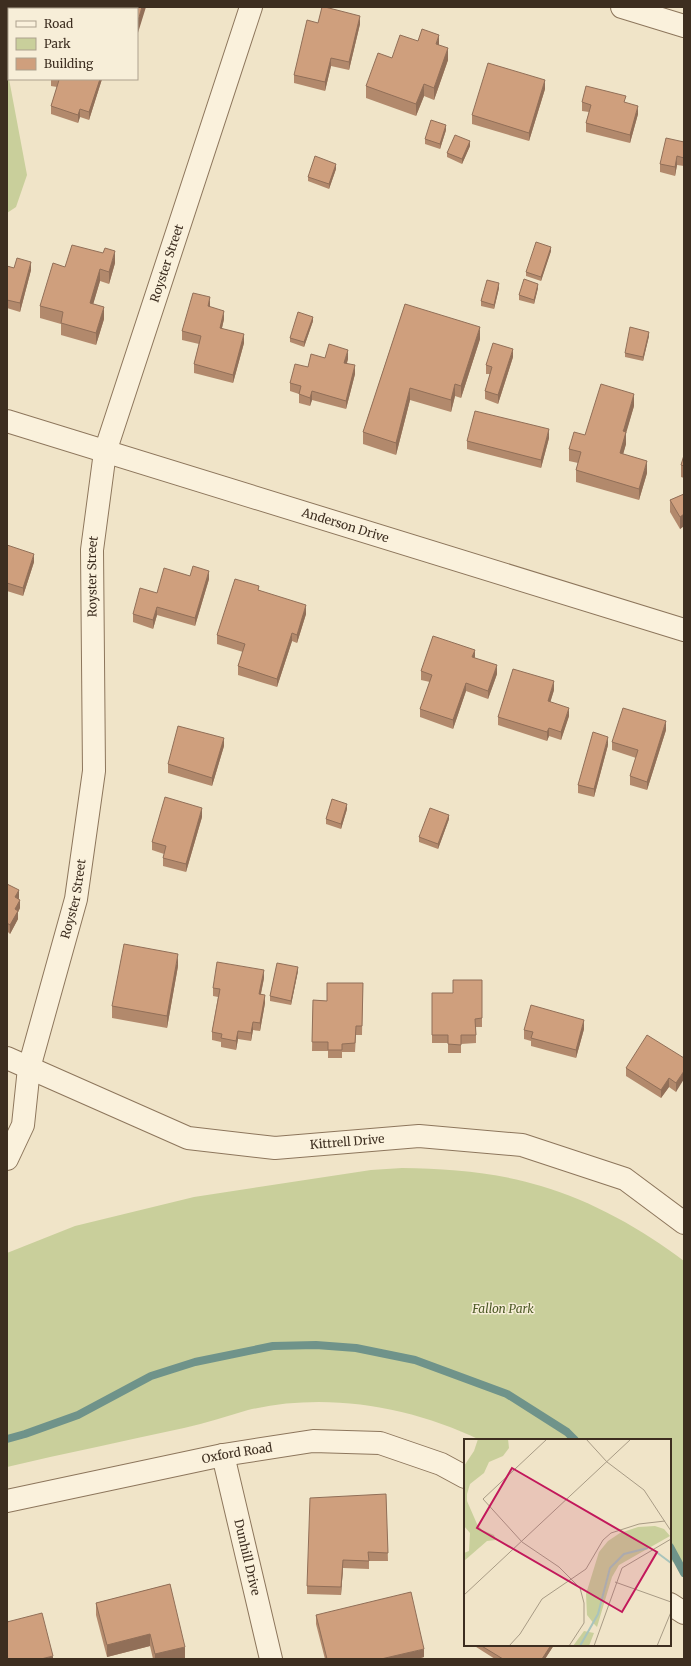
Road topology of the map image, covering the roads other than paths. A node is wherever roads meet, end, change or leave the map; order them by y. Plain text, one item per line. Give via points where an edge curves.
1 (251, 7) edge
2 (622, 7) edge
3 (684, 26) edge
4 (7, 421) edge
5 (105, 452) junction
6 (684, 630) edge
7 (7, 1058) edge
8 (29, 1068) junction
9 (7, 1160) edge
10 (684, 1223) edge
11 (223, 1455) junction
12 (464, 1476) edge
13 (7, 1501) edge
14 (671, 1605) edge
15 (684, 1613) edge
16 (271, 1659) edge

1 - 5 street, Royster Street
2 - 3 street
4 - 5 street, Anderson Drive
5 - 6 street, Anderson Drive
5 - 8 street, Royster Street via 92,550 94,771 76,899
7 - 8 street, Kittrell Drive
8 - 9 street, Royster Street via 23,1125
8 - 10 street, Kittrell Drive via 188,1138 275,1148 419,1136 522,1145 625,1180
11 - 12 street, Oxford Road via 313,1441 380,1443 441,1464
11 - 13 street, Oxford Road
11 - 16 street, Dunhill Drive
14 - 15 street

